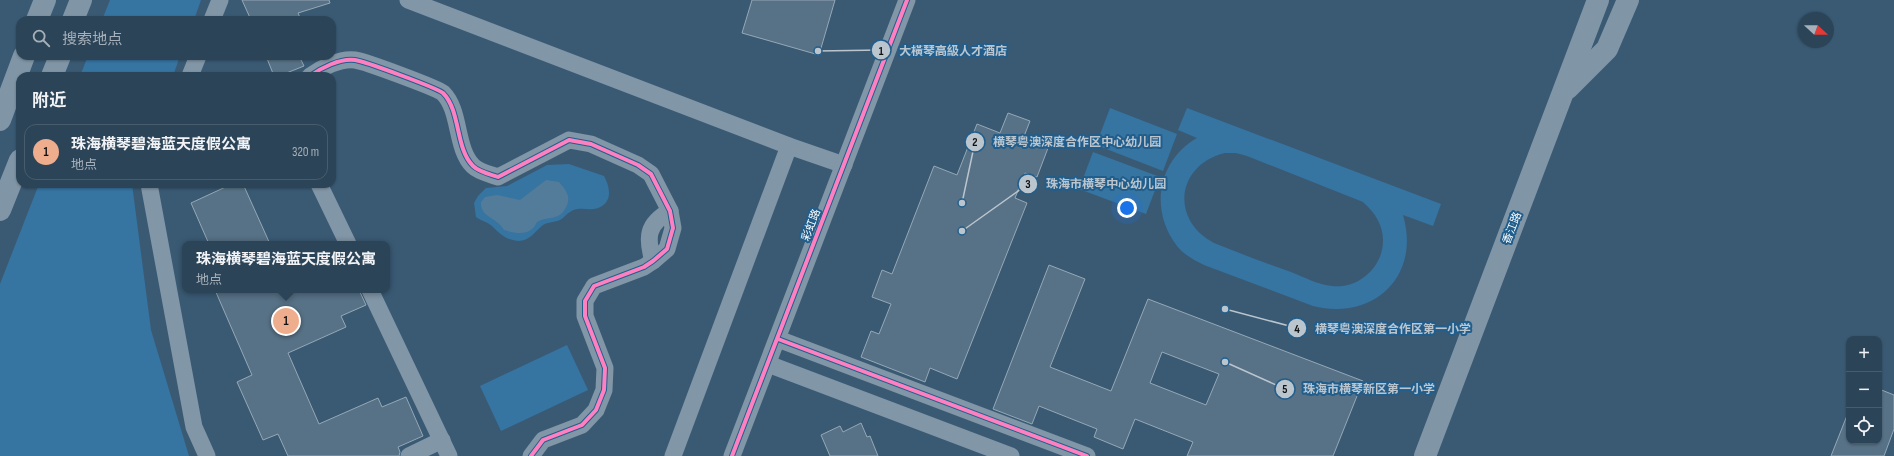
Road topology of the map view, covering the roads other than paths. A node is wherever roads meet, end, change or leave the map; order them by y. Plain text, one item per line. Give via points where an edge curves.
1 (45, 0) edge
2 (81, 0) edge
3 (220, 0) edge
4 (408, 0) edge
5 (907, 0) edge
6 (1598, 0) edge
7 (1628, 0) edge
8 (39, 16) edge
9 (75, 16) edge
10 (214, 16) edge
11 (22, 60) edge
12 (58, 60) edge
13 (196, 60) edge
14 (18, 72) edge
15 (54, 72) edge
16 (192, 72) edge
17 (316, 72) edge
18 (16, 77) edge
19 (1563, 93) junction
20 (0, 120) edge
21 (790, 146) junction
22 (844, 165) junction
23 (16, 170) edge
24 (150, 188) edge
25 (321, 188) edge
26 (0, 210) edge
27 (347, 241) edge
28 (371, 293) edge
29 (778, 339) junction
30 (768, 364) junction
31 (442, 440) junction
32 (207, 456) edge
33 (409, 456) edge
34 (449, 456) edge
35 (531, 456) edge
36 (673, 456) edge
37 (732, 456) edge
38 (1011, 456) edge
39 (1087, 456) edge
40 (1425, 456) edge

1 - 8 main road
2 - 9 main road
3 - 10 street
4 - 21 street
5 - 22 street, 彩虹路
6 - 19 main road, 香江路
7 - 19 main road via 1607,49
11 - 14 main road
12 - 15 main road
13 - 16 street
17 - 35 street via 324,66 354,59 442,93 451,107 464,151 472,166 483,172 498,176 569,140 591,144 638,164 651,174 670,211 674,228 667,249 644,267 594,286 585,301 585,316 605,368 604,390 596,410 582,425 543,440
18 - 20 main road
19 - 40 main road, 香江路
21 - 22 street
21 - 36 street
22 - 29 street, 彩虹路
23 - 26 main road
24 - 32 street via 194,427
25 - 27 street
28 - 31 street
29 - 30 street, 彩虹路
29 - 39 street
30 - 37 street, 彩虹路
30 - 38 street
31 - 33 street
31 - 34 street

